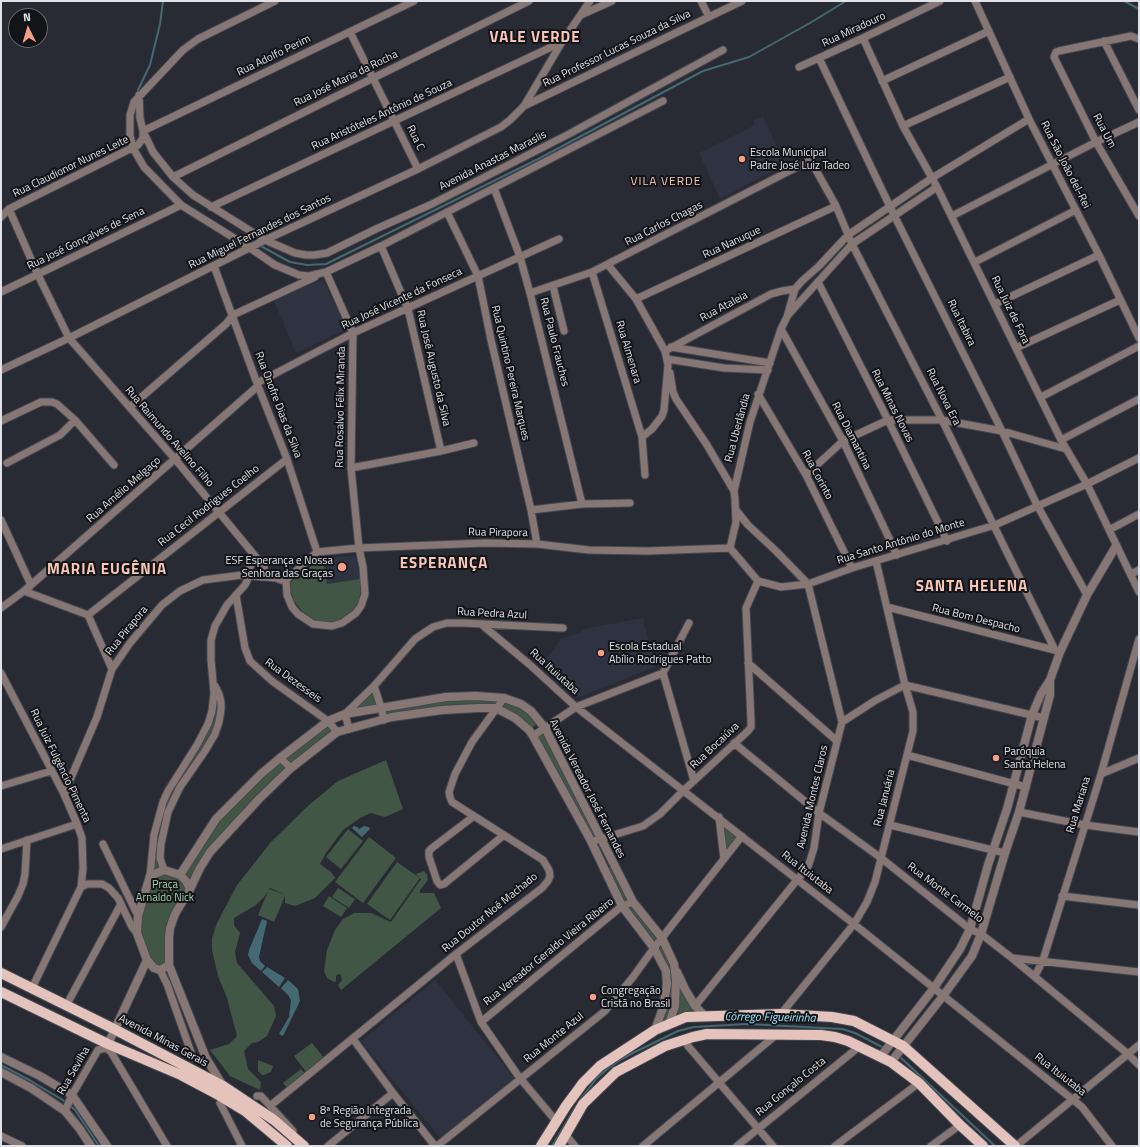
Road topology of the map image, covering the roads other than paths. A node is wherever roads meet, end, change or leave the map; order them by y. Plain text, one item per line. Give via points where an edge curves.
1 (275, 1) edge
2 (414, 1) edge
3 (529, 1) edge
4 (590, 1) edge
5 (612, 1) edge
6 (701, 1) edge
7 (742, 1) edge
8 (940, 1) edge
9 (975, 1) edge
10 (581, 15) junction
11 (710, 17) junction
12 (989, 31) junction
13 (350, 32) junction
14 (863, 38) junction
15 (1139, 39) edge
16 (562, 42) junction
17 (1104, 42) junction
18 (723, 50) dead end
19 (819, 58) junction
20 (799, 67) dead end
21 (1010, 77) junction
22 (373, 79) junction
23 (882, 81) junction
24 (139, 95) junction
25 (663, 102) dead end
26 (524, 106) junction
27 (1139, 110) edge
28 (1029, 120) junction
29 (395, 122) junction
30 (1139, 122) edge
31 (904, 126) junction
32 (143, 131) junction
33 (1096, 142) junction
34 (133, 148) junction
35 (804, 164) joint
36 (1053, 165) junction
37 (418, 168) junction
38 (173, 177) junction
39 (932, 178) junction
40 (937, 187) junction
41 (494, 188) junction
42 (181, 206) junction
43 (836, 206) junction
44 (891, 206) junction
45 (211, 207) junction
46 (9, 209) junction
47 (1076, 210) junction
48 (447, 212) junction
49 (894, 215) junction
50 (952, 216) junction
51 (1139, 216) edge
52 (1, 217) edge
53 (848, 235) junction
54 (559, 239) dead end
55 (265, 240) junction
56 (852, 244) junction
57 (381, 246) junction
58 (250, 248) junction
59 (1099, 255) junction
60 (520, 257) junction
61 (975, 262) junction
62 (608, 265) junction
63 (214, 266) junction
64 (326, 272) junction
65 (592, 272) junction
66 (38, 275) junction
67 (478, 276) junction
68 (818, 282) junction
69 (553, 286) junction
70 (795, 289) junction
71 (1, 292) edge
72 (530, 293) junction
73 (636, 299) junction
74 (1120, 300) junction
75 (996, 304) junction
76 (408, 309) junction
77 (233, 315) junction
78 (787, 317) junction
79 (781, 329) junction
80 (564, 331) dead end
81 (353, 333) junction
82 (69, 338) junction
83 (1139, 338) edge
84 (1139, 346) edge
85 (1016, 348) junction
86 (668, 349) junction
87 (668, 362) junction
88 (769, 367) junction
89 (1, 370) edge
90 (258, 384) junction
91 (758, 394) junction
92 (1041, 397) junction
93 (1139, 399) edge
94 (130, 407) junction
95 (76, 420) junction
96 (888, 420) junction
97 (942, 420) junction
98 (1, 421) edge
99 (1002, 431) junction
100 (642, 437) junction
101 (1061, 440) junction
102 (843, 441) junction
103 (474, 443) dead end
104 (1066, 449) junction
105 (441, 451) junction
106 (1139, 458) edge
107 (176, 459) junction
108 (287, 459) junction
109 (7, 463) dead end
110 (114, 465) dead end
111 (351, 468) junction
112 (645, 475) dead end
113 (806, 475) junction
114 (1086, 484) junction
115 (734, 491) junction
116 (582, 504) junction
117 (630, 504) dead end
118 (1037, 506) junction
119 (531, 510) junction
120 (736, 510) junction
121 (220, 512) junction
122 (1139, 514) edge
123 (1, 520) edge
124 (995, 525) junction
125 (1109, 530) junction
126 (947, 540) junction
127 (537, 544) junction
128 (1116, 546) junction
129 (358, 548) junction
130 (730, 548) junction
131 (252, 551) junction
132 (317, 552) junction
133 (897, 555) junction
134 (876, 562) junction
135 (251, 565) junction
136 (263, 565) junction
137 (852, 568) junction
138 (1139, 570) edge
139 (250, 574) junction
140 (1131, 574) junction
141 (238, 577) junction
142 (259, 577) junction
143 (276, 578) junction
144 (286, 580) junction
145 (758, 582) junction
146 (808, 584) junction
147 (31, 585) junction
148 (244, 585) junction
149 (24, 591) junction
150 (1139, 592) edge
151 (236, 595) junction
152 (1087, 595) junction
153 (886, 607) junction
154 (1, 608) edge
155 (88, 615) junction
156 (689, 623) dead end
157 (481, 624) junction
158 (563, 628) dead end
159 (1139, 639) edge
160 (1058, 651) junction
161 (748, 663) junction
162 (112, 668) junction
163 (1, 673) edge
164 (663, 673) junction
165 (1050, 680) junction
166 (214, 684) junction
167 (905, 685) junction
168 (374, 686) junction
169 (504, 698) junction
170 (382, 707) junction
171 (576, 707) junction
172 (496, 708) junction
173 (345, 714) junction
174 (1032, 715) junction
175 (1044, 718) junction
176 (328, 720) junction
177 (384, 720) junction
178 (842, 722) junction
179 (545, 728) junction
180 (349, 729) junction
181 (337, 732) junction
182 (534, 736) junction
183 (837, 741) junction
184 (734, 743) junction
185 (907, 755) junction
186 (280, 758) junction
187 (1139, 758) edge
188 (291, 768) junction
189 (51, 771) junction
190 (1101, 774) junction
191 (694, 781) junction
192 (1014, 783) junction
193 (1, 786) edge
194 (1026, 787) junction
195 (684, 790) junction
196 (64, 794) junction
197 (1019, 812) junction
198 (819, 813) junction
199 (474, 816) junction
200 (719, 818) junction
201 (77, 824) junction
202 (890, 825) junction
203 (1085, 825) junction
204 (1139, 832) edge
205 (504, 835) junction
206 (742, 836) junction
207 (601, 839) junction
208 (27, 840) junction
209 (591, 842) junction
210 (103, 844) dead end
211 (1, 849) edge
212 (993, 851) junction
213 (1005, 853) junction
214 (881, 858) junction
215 (724, 859) junction
216 (164, 870) junction
217 (180, 875) junction
218 (150, 876) junction
219 (796, 880) junction
220 (82, 887) junction
221 (190, 889) junction
222 (1062, 896) junction
223 (633, 902) junction
224 (121, 904) junction
225 (1139, 905) edge
226 (622, 906) junction
227 (138, 916) junction
228 (854, 924) junction
229 (1, 927) edge
230 (970, 928) junction
231 (137, 933) junction
232 (981, 934) junction
233 (662, 938) junction
234 (654, 948) junction
235 (456, 954) junction
236 (1012, 958) junction
237 (147, 960) junction
238 (1043, 960) junction
239 (674, 964) junction
240 (169, 965) junction
241 (160, 970) junction
242 (1139, 972) edge
243 (1, 973) edge
244 (1035, 976) junction
245 (32, 988) junction
246 (934, 988) junction
247 (1, 992) edge
248 (943, 996) junction
249 (66, 1006) junction
250 (695, 1006) junction
251 (781, 1014) junction
252 (705, 1016) junction
253 (481, 1022) junction
254 (669, 1024) junction
255 (114, 1029) junction
256 (655, 1030) junction
257 (776, 1035) junction
258 (353, 1039) junction
259 (685, 1039) junction
260 (893, 1041) junction
261 (1139, 1045) edge
262 (107, 1046) junction
263 (860, 1046) junction
264 (903, 1046) junction
265 (1128, 1054) junction
266 (880, 1056) junction
267 (1, 1057) edge
268 (193, 1058) dead end
269 (891, 1062) junction
270 (1139, 1065) edge
271 (1, 1072) edge
272 (521, 1079) junction
273 (719, 1083) junction
274 (919, 1083) junction
275 (223, 1086) junction
276 (392, 1093) junction
277 (260, 1094) dead end
278 (72, 1095) junction
279 (1073, 1100) junction
280 (220, 1102) dead end
281 (270, 1106) junction
282 (65, 1110) junction
283 (556, 1121) junction
284 (960, 1125) junction
285 (759, 1128) junction
286 (565, 1134) junction
287 (1, 1136) edge
288 (22, 1146) edge
289 (91, 1146) edge
290 (107, 1146) edge
291 (167, 1146) edge
292 (242, 1146) edge
293 (287, 1146) edge
294 (305, 1146) edge
295 (328, 1146) edge
296 (436, 1146) edge
297 (541, 1146) edge
298 (559, 1146) edge
299 (575, 1146) edge
300 (643, 1146) edge
301 (738, 1146) edge
302 (773, 1146) edge
303 (835, 1146) edge
304 (931, 1146) edge
305 (983, 1146) edge
306 (1015, 1146) edge
307 (1112, 1146) edge

1 - 24 street via 193,43
2 - 13 street, Rua Adolfo Perim
3 - 22 street, Rua José Maria da Rocha
4 - 10 street
5 - 10 street
6 - 11 street
7 - 11 street, Rua Professor Lucas Souza da Silva
8 - 14 street, Rua Miradouro
9 - 12 street, Rua São João del-Rei
10 - 16 street
11 - 26 street, Rua Professor Lucas Souza da Silva
12 - 21 street, Rua São João del-Rei
12 - 23 street
13 - 22 street, Rua C
13 - 32 street, Rua Adolfo Perim
14 - 19 street, Rua Miradouro
14 - 23 street, Rua Juiz de Fora
15 - 17 street via 1131,36
16 - 26 street
16 - 29 street, Rua Aristóteles Antônio de Souza
17 - 27 street
17 - 33 street, Rua Um via 1055,54 1055,60
18 - 55 street, Avenida Anastas Maraslis via 495,172 327,253 306,256
19 - 20 street, Rua Miradouro
19 - 44 street, Rua Itabira
21 - 28 street, Rua São João del-Rei
21 - 31 street
22 - 29 street, Rua C
22 - 38 street, Rua José Maria da Rocha
23 - 31 street, Rua Juiz de Fora
24 - 32 street, Avenida Anastas Maraslis
24 - 34 street via 130,115
25 - 41 street
26 - 37 street, Rua Miguel Fernandes dos Santos via 501,127
28 - 36 street, Rua São João del-Rei
28 - 39 street, Rua Uberlândia
29 - 37 street, Rua C
29 - 45 street, Rua Aristóteles Antônio de Souza
30 - 33 street
31 - 39 street, Rua Juiz de Fora
32 - 34 street, Rua Claudionor Nunes Leite via 143,138
32 - 38 street, Avenida Anastas Maraslis via 152,152
33 - 36 street
33 - 51 street, Rua Um
34 - 42 street via 144,167
34 - 46 street, Rua Claudionor Nunes Leite
35 - 43 street, Rua Nova Era via 814,164
35 - 62 street, Rua Carlos Chagas
36 - 47 street, Rua São João del-Rei
36 - 50 street
37 - 55 street, Rua Miguel Fernandes dos Santos
38 - 45 street, Avenida Anastas Maraslis
39 - 40 street, Rua Juiz de Fora
39 - 44 street, Rua Uberlândia
40 - 49 street, Rua Uberlândia
40 - 50 street, Rua Juiz de Fora
41 - 48 street
41 - 60 street, Rua Paulo Frauches
42 - 58 street
42 - 66 street, Rua José Gonçalves de Sena
43 - 53 street, Rua Nova Era
43 - 73 street, Rua Nanuque
44 - 49 street, Rua Itabira
44 - 53 street, Rua Uberlândia
45 - 55 street, Avenida Anastas Maraslis
46 - 52 street, Rua Claudionor Nunes Leite
46 - 66 street, Rua Raimundo Avelino Filho
47 - 59 street, Rua São João del-Rei
47 - 61 street
48 - 57 street
48 - 67 street, Rua Quintino Pereira Marques
49 - 56 street, Rua Uberlândia
49 - 99 street, Rua Itabira
50 - 61 street, Rua Juiz de Fora
53 - 56 street, Rua Nova Era
53 - 70 street, Rua Uberlândia
54 - 60 street, Rua José Vicente da Fonseca
55 - 58 street, Rua Miguel Fernandes dos Santos
56 - 68 street, Rua Uberlândia
56 - 97 street, Rua Nova Era
57 - 64 street
57 - 76 street, Rua José Augusto da Silva
58 - 63 street, Rua Miguel Fernandes dos Santos
58 - 64 street via 275,265 299,275 309,276
59 - 74 street, Rua São João del-Rei
59 - 75 street
60 - 67 street, Rua José Vicente da Fonseca
60 - 72 street, Rua Paulo Frauches
61 - 75 street, Rua Juiz de Fora
62 - 65 street, Rua Carlos Chagas
62 - 73 street
63 - 77 street, Rua Onofre Dias da Silva
63 - 82 street, Rua Miguel Fernandes dos Santos
64 - 77 street
64 - 81 street, Rua Rosalvo Félix Miranda
65 - 69 street, Rua Carlos Chagas
65 - 100 street, Rua Almenara
66 - 71 street, Rua José Gonçalves de Sena
66 - 82 street, Rua Raimundo Avelino Filho
67 - 76 street, Rua José Vicente da Fonseca
67 - 119 street, Rua Quintino Pereira Marques
68 - 78 street, Rua Uberlândia
68 - 96 street, Rua Minas Novas
69 - 72 street, Rua Carlos Chagas
69 - 80 street
70 - 78 street, Rua Uberlândia
70 - 86 street, Rua Ataleia via 771,294
72 - 116 street, Rua Paulo Frauches
73 - 86 street
74 - 83 street, Rua São João del-Rei
74 - 85 street
75 - 85 street, Rua Juiz de Fora
76 - 81 street, Rua José Vicente da Fonseca
76 - 105 street, Rua José Augusto da Silva
77 - 90 street, Rua Onofre Dias da Silva
77 - 94 street via 226,324
78 - 79 street, Rua Uberlândia
79 - 88 street, Rua Uberlândia
79 - 102 street, Rua Diamantina
81 - 90 street, Rua José Vicente da Fonseca
81 - 111 street, Rua Rosalvo Félix Miranda
82 - 89 street, Rua Miguel Fernandes dos Santos
82 - 94 street, Rua Raimundo Avelino Filho
84 - 92 street
85 - 92 street, Rua Juiz de Fora
86 - 87 street
86 - 88 street
87 - 88 street via 724,368
87 - 100 street via 662,416
87 - 115 street via 676,399
88 - 91 street, Rua Uberlândia
90 - 107 street, Rua Amélio Melgaço
90 - 108 street, Rua Onofre Dias da Silva
91 - 113 street, Rua Corinto
91 - 115 street, Rua Uberlândia
92 - 101 street, Rua Juiz de Fora
93 - 101 street
94 - 107 street, Rua Raimundo Avelino Filho
95 - 98 street via 57,404 47,401
95 - 109 street via 60,435
95 - 110 street
96 - 97 street
96 - 102 street
96 - 126 street, Rua Minas Novas
97 - 99 street
97 - 124 street, Rua Nova Era
99 - 104 street
99 - 118 street, Rua Itabira
100 - 112 street, Rua Almenara
101 - 104 street, Rua Juiz de Fora
102 - 113 street
102 - 133 street, Rua Diamantina
103 - 105 street
104 - 114 street, Rua Juiz de Fora
105 - 111 street
106 - 114 street, Rua Santo Antônio do Monte
107 - 121 street, Rua Raimundo Avelino Filho
107 - 147 street, Rua Amélio Melgaço
108 - 121 street, Rua Cecil Rodrigues Coelho
108 - 132 street, Rua Onofre Dias da Silva
111 - 129 street, Rua Rosalvo Félix Miranda
113 - 137 street, Rua Corinto
114 - 118 street, Rua Santo Antônio do Monte
114 - 125 street, Rua Juiz de Fora
115 - 120 street, Rua Uberlândia
116 - 117 street
116 - 119 street
118 - 124 street, Rua Santo Antônio do Monte
118 - 152 street, Rua Itabira
119 - 127 street, Rua Quintino Pereira Marques
120 - 130 street, Rua Uberlândia via 736,528
120 - 146 street
121 - 131 street, Rua Raimundo Avelino Filho
121 - 155 street, Rua Cecil Rodrigues Coelho
122 - 125 street
123 - 147 street
124 - 126 street, Rua Santo Antônio do Monte
124 - 160 street, Rua Nova Era
125 - 128 street, Rua Juiz de Fora
126 - 133 street, Rua Santo Antônio do Monte
127 - 129 street, Rua Pirapora
127 - 130 street, Rua Pirapora via 588,550
128 - 140 street, Rua Juiz de Fora
128 - 152 street
129 - 132 street, Rua Pirapora
129 - 144 street via 363,567 365,594 362,606 342,623 332,626 313,624 301,617 292,607 287,595
130 - 145 street
131 - 135 street
131 - 136 street, Rua Raimundo Avelino Filho
132 - 144 street
133 - 134 street, Rua Santo Antônio do Monte
134 - 137 street, Rua Santo Antônio do Monte
134 - 153 street, Rua Januária
135 - 136 street via 257,561
135 - 139 street
135 - 141 street
136 - 142 street via 264,573
136 - 143 street
137 - 146 street, Rua Santo Antônio do Monte
138 - 140 street
139 - 141 street, Rua Pirapora
139 - 142 street
139 - 148 street
140 - 150 street, Rua Juiz de Fora
141 - 162 street, Rua Pirapora via 203,580 180,591 162,605
142 - 143 street
142 - 148 street
143 - 144 street
145 - 146 street, Rua Santo Antônio do Monte via 782,587
145 - 161 street, Rua Bocaiúva via 746,608
146 - 178 street
147 - 149 street, Rua Amélio Melgaço
148 - 151 street
149 - 154 street, Rua Amélio Melgaço
149 - 155 street
151 - 166 street via 220,615 211,640
151 - 176 street, Rua Dezesseis via 245,648 250,661 272,681
152 - 160 street
153 - 160 street, Rua Bom Despacho
153 - 167 street, Rua Januária
155 - 162 street
156 - 164 street
157 - 158 street, Rua Pedra Azul
157 - 168 street, Rua Pedra Azul via 447,623 433,627 415,639
157 - 171 street, Rua Ituiutaba
159 - 190 street, Rua Mariana
160 - 165 street
161 - 183 street
161 - 184 street, Rua Bocaiúva via 751,727
162 - 196 street, Rua Pirapora via 97,717
163 - 189 street, Rua Juiz Fulgêncio Pimenta
164 - 171 street
164 - 191 street
165 - 174 street
165 - 175 street via 1050,695
166 - 216 street via 221,702 219,722 215,734 180,787 168,812 160,858
166 - 218 street via 212,712 208,724 163,802 154,834
167 - 174 street
167 - 178 street
167 - 185 street, Rua Januária via 914,722
168 - 170 street
168 - 173 street, Rua Pedra Azul
169 - 170 street, Avenida Vereador José Fernandes via 446,697
169 - 172 street, Rua Doutor Noé Machado
169 - 179 street, Avenida Vereador José Fernandes via 521,704
170 - 173 street, Avenida Vereador José Fernandes
170 - 177 street
171 - 179 street
171 - 195 street, Rua Ituiutaba
172 - 177 street, Avenida Vereador José Fernandes via 442,710
172 - 182 street, Avenida Vereador José Fernandes via 515,718
172 - 199 street, Rua Doutor Noé Machado via 472,742 455,774 450,792 452,802
173 - 176 street, Avenida Vereador José Fernandes
173 - 180 street
174 - 175 street
174 - 192 street
175 - 194 street
176 - 181 street, Rua Dezesseis
176 - 186 street, Avenida Vereador José Fernandes
177 - 180 street, Avenida Vereador José Fernandes
178 - 183 street, Avenida Montes Claros
179 - 182 street
179 - 207 street, Avenida Vereador José Fernandes
180 - 181 street, Avenida Vereador José Fernandes
181 - 188 street, Avenida Vereador José Fernandes
182 - 209 street, Avenida Vereador José Fernandes
183 - 198 street, Avenida Montes Claros
184 - 191 street, Rua Bocaiúva
184 - 198 street, Rua Monte Carmelo
185 - 192 street
185 - 202 street, Rua Januária
186 - 188 street
186 - 217 street, Avenida Vereador José Fernandes via 216,820
187 - 190 street
188 - 221 street, Avenida Vereador José Fernandes via 210,852
189 - 193 street
189 - 196 street, Rua Juiz Fulgêncio Pimenta
190 - 203 street, Rua Mariana
191 - 195 street, Rua Bocaiúva
192 - 194 street
192 - 212 street
194 - 197 street
195 - 200 street, Rua Ituiutaba
195 - 207 street, Rua Bocaiúva via 660,814 643,826
196 - 201 street, Rua Juiz Fulgêncio Pimenta
197 - 203 street
197 - 213 street
198 - 214 street, Rua Monte Carmelo
198 - 219 street, Avenida Montes Claros via 814,848 808,867
199 - 205 street, Rua Doutor Noé Machado
199 - 205 street via 429,851 438,884 444,884
200 - 206 street, Rua Ituiutaba
200 - 215 street
201 - 208 street
201 - 220 street, Rua Juiz Fulgêncio Pimenta via 82,838
202 - 212 street
202 - 214 street, Rua Januária
203 - 204 street
203 - 222 street, Rua Mariana
205 - 235 street, Rua Doutor Noé Machado via 543,860 550,876 548,881
206 - 215 street, Rua Monte Azul
206 - 219 street, Rua Ituiutaba
207 - 209 street, Rua Bocaiúva
207 - 223 street, Avenida Vereador José Fernandes
208 - 211 street
208 - 229 street via 25,874 18,896
209 - 226 street, Avenida Vereador José Fernandes
210 - 227 street
212 - 213 street
212 - 230 street
213 - 232 street
214 - 228 street, Rua Januária via 867,902
214 - 230 street, Rua Monte Carmelo
215 - 233 street, Rua Monte Azul
216 - 217 street
216 - 218 street
217 - 221 street
218 - 227 street
219 - 228 street, Rua Ituiutaba
219 - 250 street, Avenida Montes Claros
220 - 224 street via 87,884 106,885
220 - 245 street
221 - 240 street, Avenida Vereador José Fernandes via 170,928
222 - 225 street
222 - 238 street, Rua Mariana
223 - 226 street, Rua Vereador Geraldo Vieira Ribeiro
223 - 233 street, Avenida Vereador José Fernandes
224 - 231 street
224 - 249 street
226 - 234 street, Avenida Vereador José Fernandes
226 - 253 street, Rua Vereador Geraldo Vieira Ribeiro
227 - 231 street
228 - 246 street, Rua Ituiutaba
228 - 251 street, Rua Januária
230 - 232 street, Rua Monte Carmelo
230 - 246 street via 960,949
231 - 237 street
232 - 236 street, Rua Monte Carmelo
232 - 248 street via 972,956
233 - 234 street, Rua Monte Azul
233 - 239 street, Avenida Vereador José Fernandes
234 - 256 street, Avenida Vereador José Fernandes via 666,971 667,984 663,1008
234 - 272 street, Rua Monte Azul via 634,978 605,1011
235 - 253 street
235 - 258 street, Rua Doutor Noé Machado
236 - 238 street
236 - 244 street, Rua Monte Carmelo
237 - 241 street via 154,968
237 - 255 street, Rua Sevilha
238 - 242 street
238 - 244 street, Rua Mariana
239 - 250 street
239 - 254 street, Avenida Vereador José Fernandes via 675,1006
240 - 241 street
240 - 275 street, Avenida Vereador José Fernandes via 206,1058
241 - 268 street
243 - 245 main road, Avenida Minas Gerais
244 - 265 street, Rua Monte Carmelo
245 - 249 main road, Avenida Minas Gerais
246 - 248 street, Rua Ituiutaba
246 - 260 street
247 - 262 main road, Avenida Minas Gerais
248 - 264 street
248 - 279 street, Rua Ituiutaba
249 - 255 main road, Avenida Minas Gerais
250 - 252 street
251 - 252 main road
251 - 260 main road via 854,1021
252 - 254 main road via 686,1017
253 - 272 street
254 - 256 main road
255 - 262 street, Rua Sevilha
255 - 275 main road, Avenida Minas Gerais
256 - 283 main road via 600,1066 583,1083
257 - 259 main road via 707,1034
257 - 263 main road via 821,1035
257 - 273 street
258 - 276 street
258 - 281 street, Rua Doutor Noé Machado
259 - 273 street
259 - 286 main road via 665,1046 616,1072 583,1104
260 - 264 main road
260 - 266 street
261 - 265 street
262 - 278 street, Rua Sevilha via 98,1050
262 - 291 street
262 - 293 main road, Avenida Minas Gerais via 181,1076 230,1101 245,1110
263 - 266 main road
263 - 285 street, Rua Gonçalo Costa
264 - 269 street
264 - 306 main road
265 - 270 street, Rua Monte Carmelo
265 - 279 street
266 - 269 main road
267 - 278 street
269 - 274 main road
271 - 282 street
272 - 283 street
272 - 296 street, Rua Monte Azul
273 - 285 street
273 - 300 street
274 - 284 main road
274 - 303 street
275 - 294 main road, Avenida Minas Gerais via 274,1120
276 - 295 street
276 - 296 street
277 - 281 street, Avenida Minas Gerais
278 - 282 street, Rua Sevilha
278 - 290 street
279 - 306 street
279 - 307 street, Rua Ituiutaba via 1082,1107
280 - 292 street
281 - 294 street, Avenida Minas Gerais
282 - 289 street
283 - 297 main road
284 - 304 street
284 - 305 main road
285 - 301 street, Rua Gonçalo Costa
285 - 302 street
286 - 298 main road
286 - 299 street
287 - 288 street

